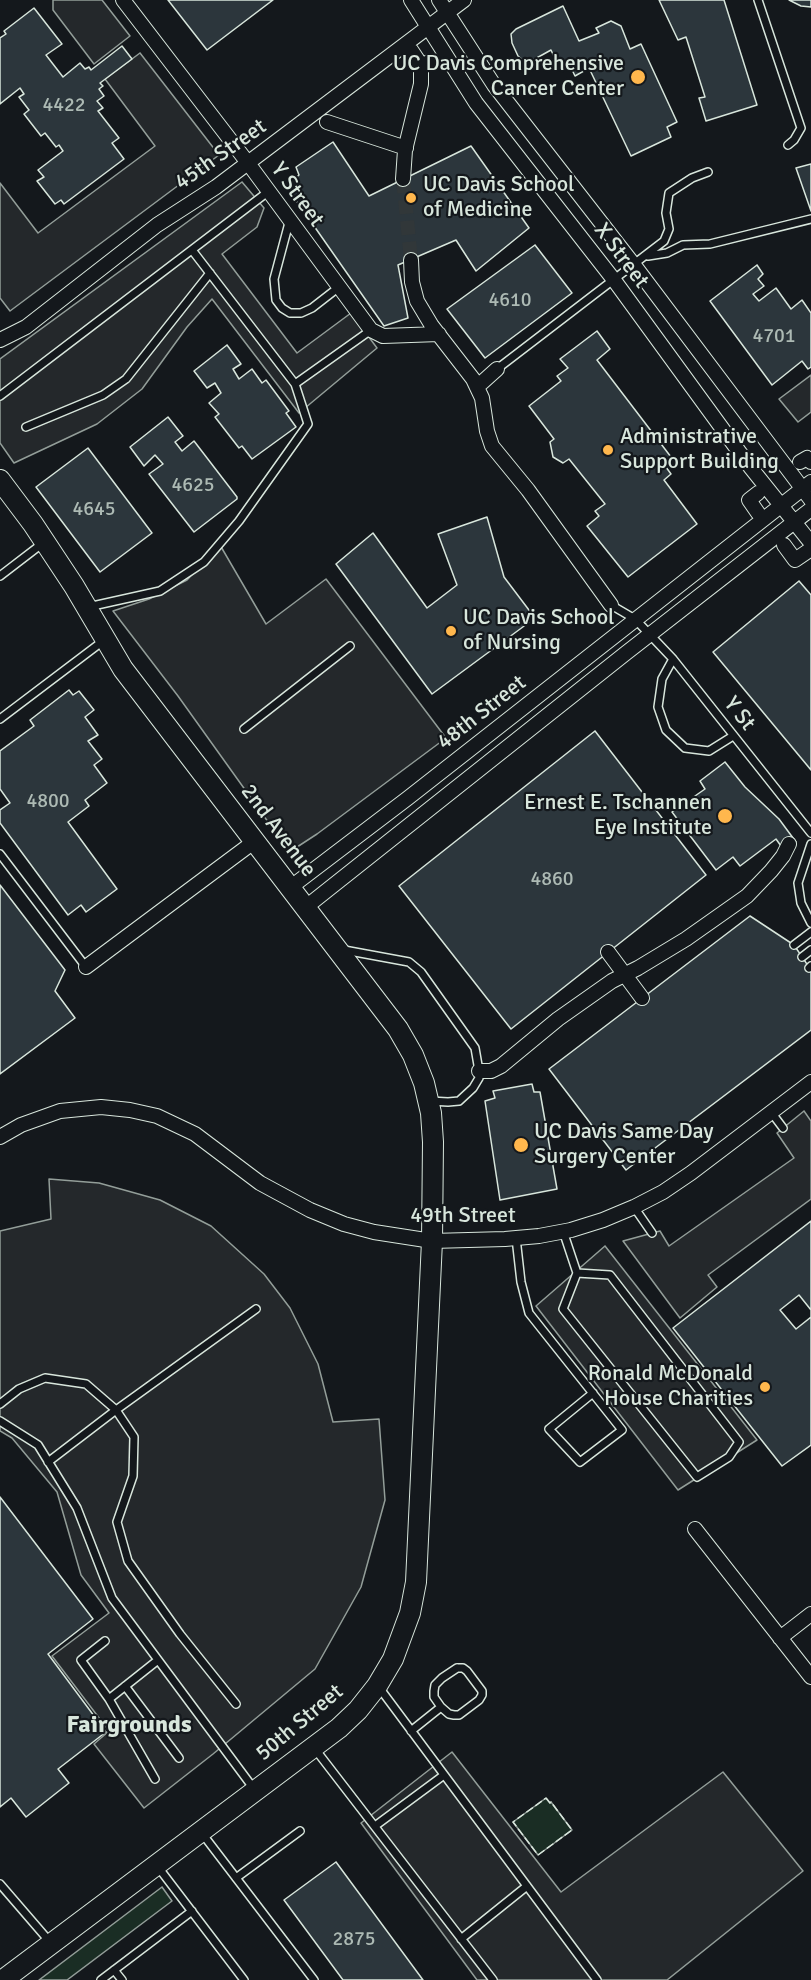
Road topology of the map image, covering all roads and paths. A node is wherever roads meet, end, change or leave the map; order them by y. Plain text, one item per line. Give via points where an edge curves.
1 (123, 0) edge
2 (411, 0) edge
3 (440, 0) edge
4 (464, 0) edge
5 (758, 0) edge
6 (447, 13) junction
7 (427, 28) junction
8 (411, 50) dead end
9 (327, 122) dead end
10 (788, 146) dead end
11 (406, 148) junction
12 (248, 163) junction
13 (708, 172) dead end
14 (403, 180) tunnel mouth
15 (269, 191) junction
16 (290, 219) junction
17 (811, 219) edge
18 (192, 250) junction
19 (411, 260) tunnel mouth
20 (640, 260) junction
21 (210, 273) junction
22 (614, 280) junction
23 (339, 287) junction
24 (371, 330) junction
25 (439, 334) junction
26 (0, 340) edge
27 (497, 369) joint
28 (295, 384) junction
29 (477, 387) junction
30 (0, 396) edge
31 (26, 427) dead end
32 (0, 480) edge
33 (808, 490) edge
34 (748, 497) dead end
35 (782, 506) junction
36 (811, 509) edge
37 (758, 513) dead end
38 (795, 522) junction
39 (45, 542) junction
40 (784, 545) dead end
41 (809, 547) edge
42 (0, 576) edge
43 (611, 605) joint
44 (86, 608) junction
45 (635, 619) junction
46 (650, 634) junction
47 (105, 639) junction
48 (350, 646) dead end
49 (673, 659) junction
50 (0, 719) edge
51 (244, 729) dead end
52 (733, 736) junction
53 (811, 833) edge
54 (792, 838) dead end
55 (255, 841) junction
56 (811, 844) edge
57 (0, 854) edge
58 (291, 887) junction
59 (306, 907) junction
60 (811, 923) edge
61 (811, 932) edge
62 (794, 945) dead end
63 (337, 948) junction
64 (811, 950) edge
65 (608, 952) dead end
66 (802, 957) dead end
67 (86, 967) joint
68 (624, 975) junction
69 (642, 998) dead end
70 (479, 1071) junction
71 (811, 1082) edge
72 (428, 1101) junction
73 (771, 1112) junction
74 (783, 1128) dead end
75 (0, 1137) edge
76 (634, 1207) junction
77 (563, 1231) junction
78 (652, 1233) dead end
79 (516, 1238) junction
80 (432, 1241) junction
81 (578, 1273) junction
82 (256, 1309) dead end
83 (593, 1394) junction
84 (0, 1404) edge
85 (116, 1410) junction
86 (0, 1421) edge
87 (48, 1462) junction
88 (695, 1529) dead end
89 (811, 1614) edge
90 (780, 1638) junction
91 (105, 1641) dead end
92 (158, 1660) junction
93 (811, 1677) edge
94 (125, 1686) junction
95 (377, 1686) junction
96 (109, 1699) junction
97 (236, 1704) dead end
98 (441, 1707) junction
99 (411, 1731) junction
100 (314, 1747) junction
101 (179, 1758) dead end
102 (444, 1775) junction
103 (155, 1779) dead end
104 (255, 1791) junction
105 (375, 1826) junction
106 (300, 1831) dead end
107 (200, 1832) junction
108 (157, 1865) junction
109 (236, 1878) junction
110 (0, 1884) edge
111 (526, 1886) junction
112 (192, 1911) junction
113 (461, 1939) junction
114 (52, 1944) junction
115 (114, 1970) junction
116 (3, 1980) edge
117 (100, 1980) edge
118 (122, 1980) edge
119 (244, 1980) edge
120 (314, 1980) edge
121 (493, 1980) edge
122 (597, 1980) edge

1 - 12 street, Y Street
2 - 7 street, X Street
3 - 6 street, X Street
4 - 6 street, 45th Street
5 - 10 lane via 801,128
6 - 7 street, 45th Street
6 - 20 street, X Street via 494,85
7 - 12 street, 45th Street
7 - 22 street, X Street via 476,102
8 - 11 street via 427,63
9 - 11 street
11 - 14 street
12 - 15 street, Y Street
12 - 26 street, 45th Street via 157,225 26,327
13 - 20 lane via 669,193 669,229 664,241
15 - 16 street, Y Street
15 - 18 lane
16 - 23 street, Y Street
16 - 23 lane via 274,279 276,300 290,313 301,313
17 - 20 lane via 710,244 682,245
18 - 21 lane
18 - 30 lane
19 - 25 street via 417,301
20 - 22 lane
20 - 33 street, X Street
21 - 28 lane
21 - 31 lane via 126,379 103,395
22 - 27 lane
22 - 35 street, X Street
23 - 24 street, Y Street
24 - 25 street via 383,336
24 - 28 lane
25 - 29 street
27 - 29 street
28 - 44 lane via 308,424 239,521 204,562 160,591
29 - 43 street via 492,446
32 - 39 street, 2nd Avenue
33 - 35 street, 48th Street
34 - 37 street
35 - 38 street, X Street
35 - 45 street, 48th Street
36 - 38 street, 48th Street
38 - 41 street, X Street
38 - 46 street, 48th Street
39 - 42 lane
39 - 44 street, 2nd Avenue
40 - 41 street via 795,560
43 - 45 lane, Y St
44 - 47 street, 2nd Avenue
45 - 46 lane, Y St
45 - 58 street, 48th Street
46 - 49 lane, Y St
46 - 59 street, 48th Street
47 - 50 lane
47 - 55 street, 2nd Avenue via 123,669
48 - 51 lane
49 - 52 lane, Y St
49 - 52 lane via 662,679 658,707 666,730 685,748 709,751
52 - 53 lane, Y St
54 - 68 street via 783,856 747,896 686,939
55 - 58 street, 2nd Avenue
55 - 67 street
56 - 60 lane via 798,884 801,903
57 - 67 lane
58 - 59 street, 2nd Avenue
59 - 63 street, 2nd Avenue
61 - 62 lane
63 - 70 lane via 409,962 421,972 475,1048
63 - 72 street, 2nd Avenue via 398,1029 413,1055
64 - 66 lane
65 - 68 street
68 - 69 street
68 - 70 street via 558,1019 501,1066
70 - 72 lane via 473,1088 459,1101
71 - 73 street, 49th Street
72 - 80 street, 2nd Avenue via 433,1142
73 - 74 lane
73 - 76 street, 49th Street via 691,1173
75 - 80 street, 49th Street via 60,1111 101,1107 158,1116 195,1134 260,1183 310,1210 374,1232
76 - 77 street, 49th Street
76 - 78 lane
77 - 79 street, 49th Street
77 - 81 lane
79 - 80 street, 49th Street
79 - 83 lane via 529,1313
80 - 95 street, 50th Street via 416,1582 402,1638
81 - 81 lane via 610,1275 739,1442 729,1458 697,1477 563,1309
82 - 85 lane
83 - 83 lane via 549,1430 580,1462 622,1430
84 - 85 lane via 19,1389 45,1378 86,1384
85 - 87 lane
85 - 97 lane via 134,1437 133,1476 117,1522 128,1562
86 - 87 lane via 38,1445
87 - 92 lane via 77,1508 112,1598
88 - 90 street
89 - 90 street
90 - 93 street
91 - 96 lane via 81,1660
92 - 94 lane
92 - 104 lane
94 - 96 lane
94 - 101 lane
95 - 99 lane
95 - 100 street, 50th Street via 358,1710
96 - 103 lane
98 - 98 lane via 449,1714 459,1715 479,1700 482,1690 463,1668 450,1672 435,1685 434,1697
98 - 99 lane
99 - 102 lane
100 - 104 street, 50th Street
100 - 105 lane
102 - 105 lane
102 - 111 lane
104 - 107 street, 50th Street
105 - 113 lane
106 - 109 lane
107 - 108 street, 50th Street
107 - 109 lane
108 - 112 lane
108 - 114 street, 50th Street
109 - 120 lane
110 - 114 lane
111 - 113 lane
111 - 122 lane
112 - 115 lane
112 - 119 lane
113 - 121 lane
114 - 116 street, 50th Street
115 - 117 lane
115 - 118 lane

